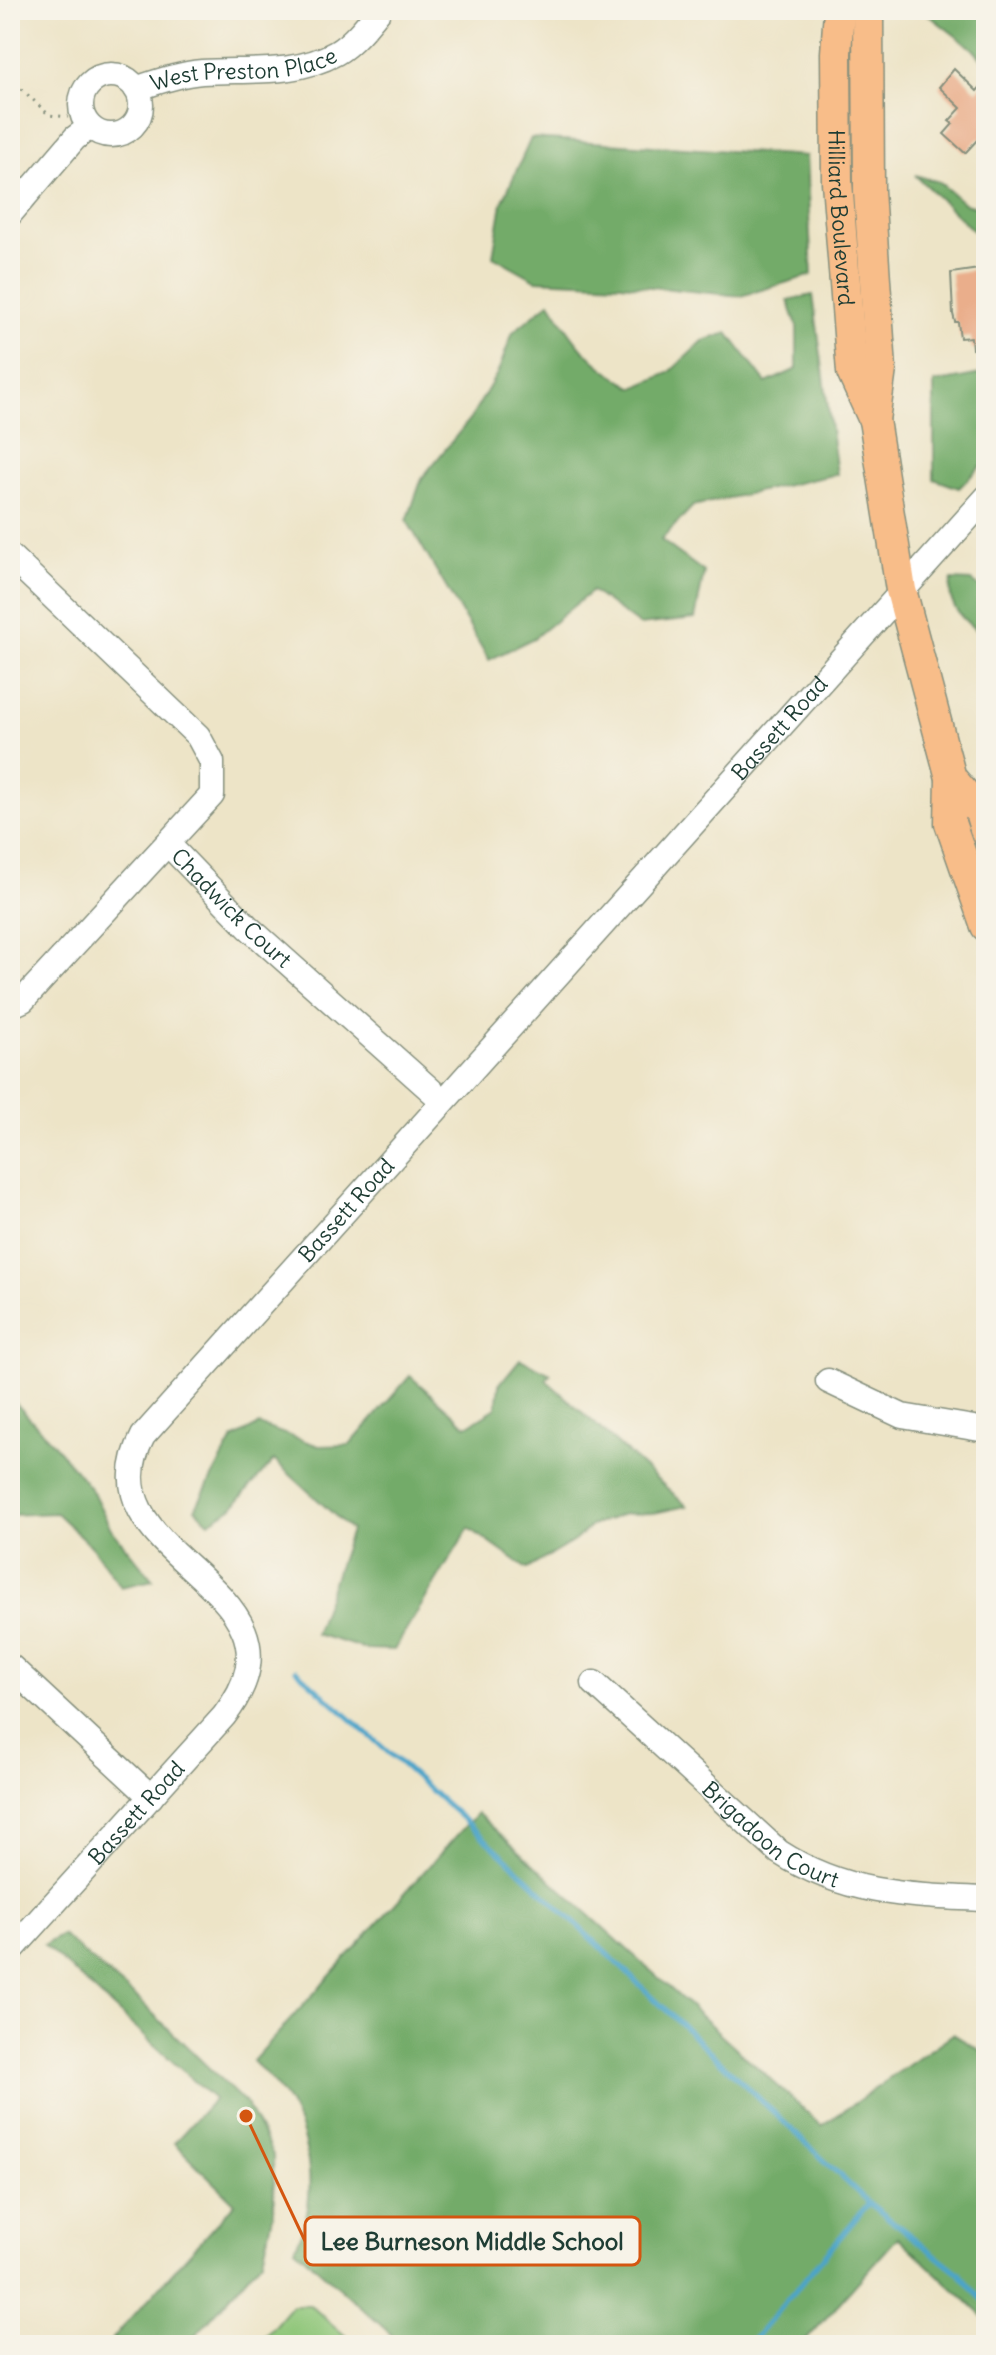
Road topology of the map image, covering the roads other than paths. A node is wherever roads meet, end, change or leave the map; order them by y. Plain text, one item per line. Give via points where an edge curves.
1 (379, 10) edge
2 (839, 10) edge
3 (868, 10) edge
4 (136, 89) junction
5 (87, 122) junction
6 (10, 214) edge
7 (874, 420) junction
8 (986, 498) edge
9 (10, 556) edge
10 (901, 590) junction
11 (951, 778) junction
12 (986, 832) edge
13 (168, 844) junction
14 (986, 926) edge
15 (10, 1006) edge
16 (443, 1101) junction
17 (828, 1381) dead end
18 (986, 1430) edge
19 (10, 1666) edge
20 (594, 1683) dead end
21 (151, 1797) junction
22 (986, 1899) edge
23 (10, 1952) edge

1 - 4 street, West Preston Place via 336,53 298,67 202,72
2 - 7 main road, Hilliard Boulevard via 837,182 843,287 852,372
3 - 7 main road, Hilliard Boulevard via 869,191 881,369
4 - 5 street, West Preston Place via 140,112 126,130 107,134
4 - 5 street, West Preston Place via 120,76 90,83 82,94
5 - 6 street
7 - 10 main road, Hilliard Boulevard
8 - 10 street, Bassett Road
9 - 13 street, Chadwick Court via 198,736 212,762 212,795
10 - 11 main road, Hilliard Boulevard
10 - 16 street, Bassett Road
11 - 12 main road, Hilliard Boulevard via 980,812
11 - 14 main road, Hilliard Boulevard via 950,823
13 - 15 street via 23,1000
13 - 16 street, Chadwick Court via 248,927
16 - 21 street, Bassett Road via 157,1418 135,1453 130,1482 139,1510 160,1538 229,1605 248,1651 243,1682 230,1707
17 - 18 street via 902,1416
19 - 21 street
20 - 22 street, Brigadoon Court via 779,1852 808,1871 902,1896
21 - 23 street, Bassett Road

